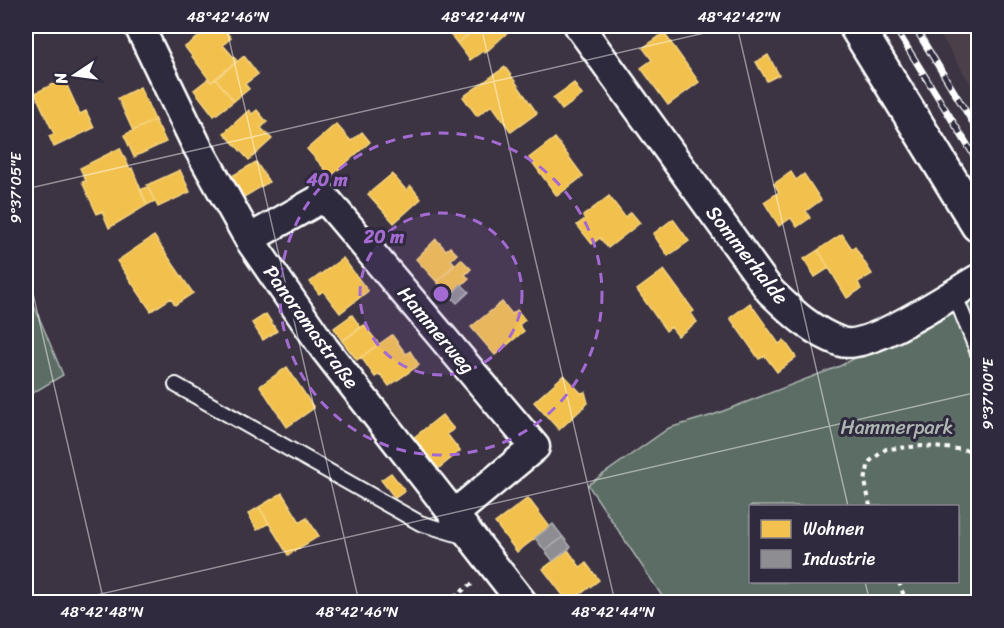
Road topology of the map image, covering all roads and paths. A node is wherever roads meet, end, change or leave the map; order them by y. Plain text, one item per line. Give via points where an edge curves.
1 (139, 26) edge
2 (579, 26) edge
3 (856, 26) edge
4 (978, 225) edge
5 (249, 239) junction
6 (978, 279) edge
7 (954, 293) junction
8 (978, 353) edge
9 (176, 385) dead end
10 (978, 451) edge
11 (870, 505) edge
12 (453, 515) junction
13 (471, 539) junction
14 (899, 583) edge
15 (522, 603) edge
16 (906, 603) edge

1 - 5 street, Panoramastraße via 196,144
2 - 7 street, Sommerhalde via 770,291 804,323 843,343 869,339
3 - 4 street
5 - 12 street, Panoramastraße via 324,348
5 - 12 street, Hammerweg via 324,197 535,447
6 - 7 street, Sommerhalde
7 - 8 lane
9 - 13 lane via 420,523
10 - 11 path via 922,446 886,449 869,462 865,481
12 - 13 street, Panoramastraße
13 - 15 street, Panoramastraße
14 - 16 path

